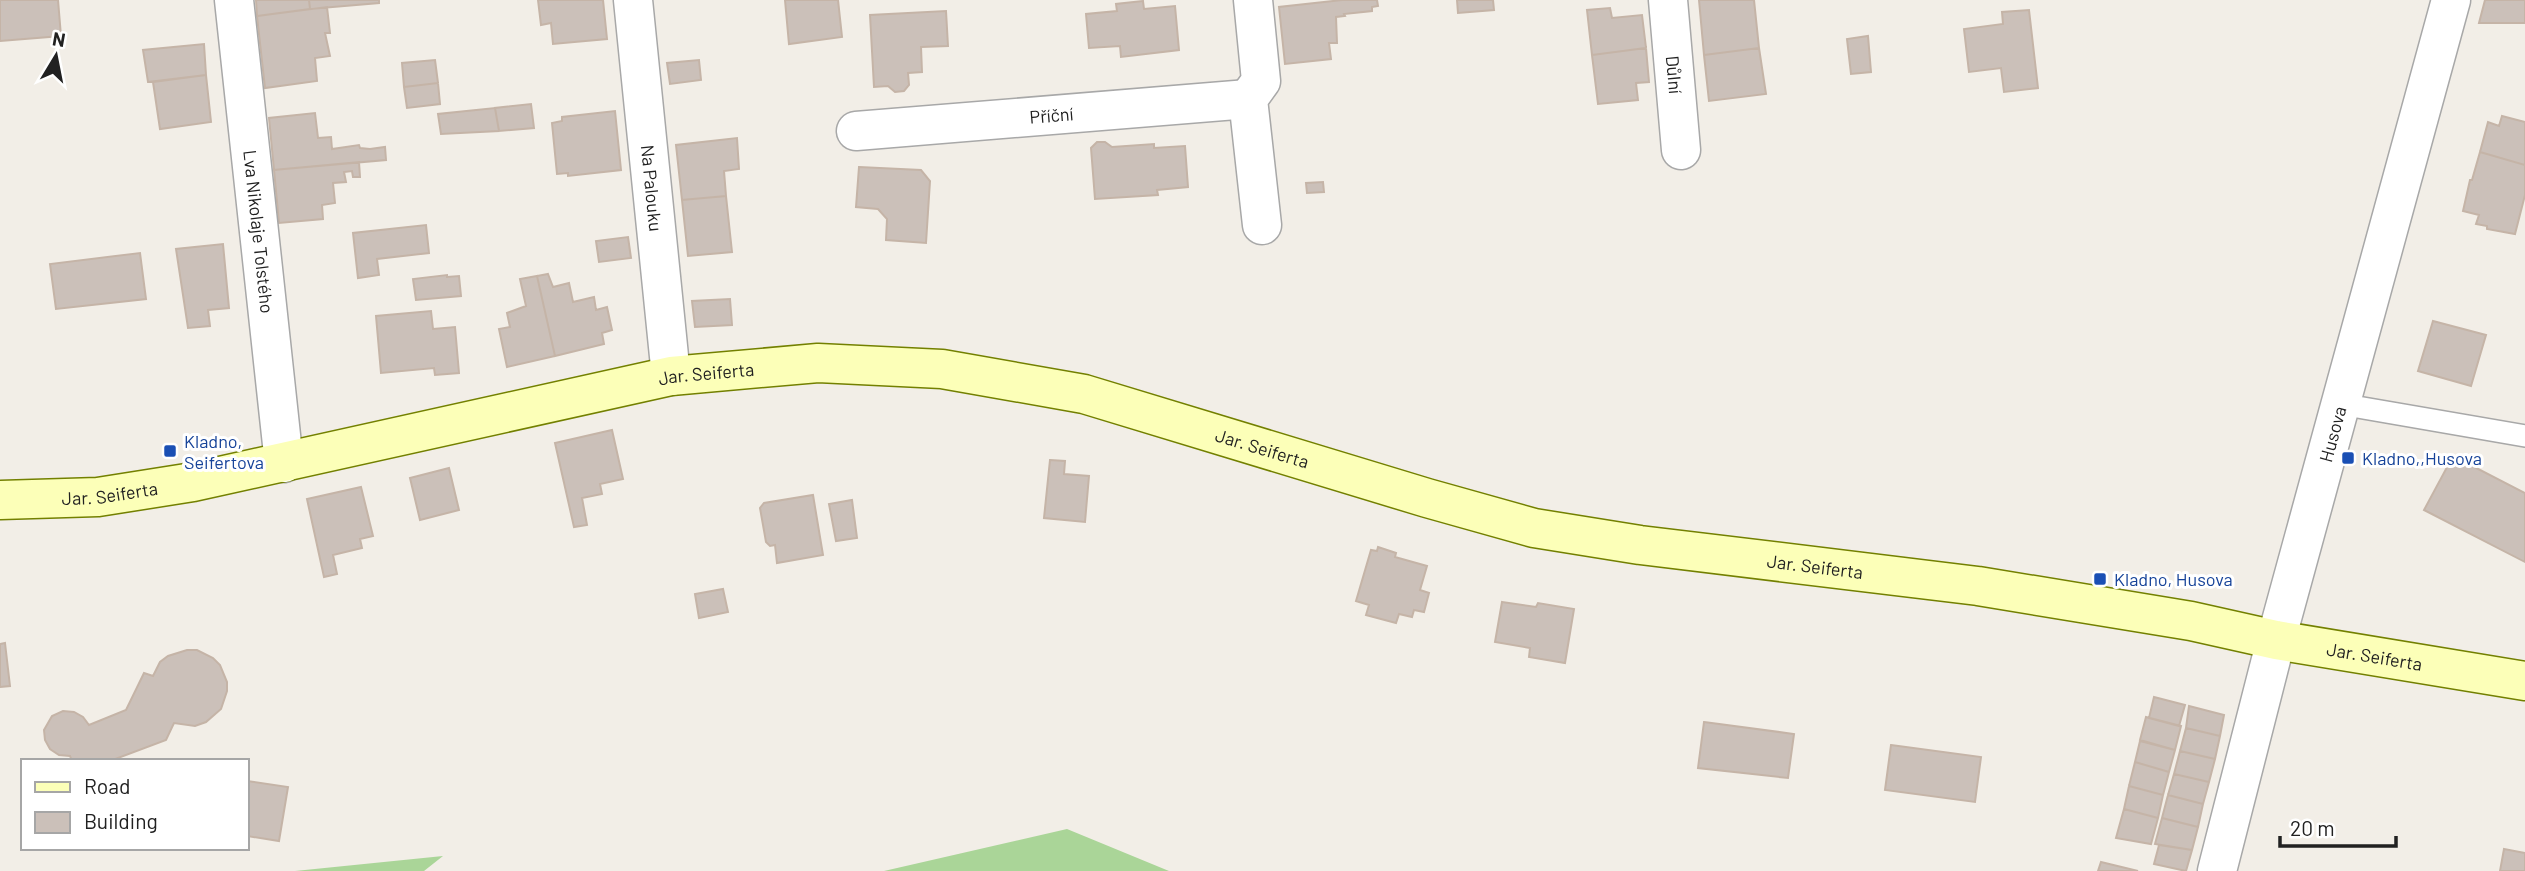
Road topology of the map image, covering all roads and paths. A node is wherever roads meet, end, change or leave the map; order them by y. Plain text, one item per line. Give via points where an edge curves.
1 (234, 0) edge
2 (633, 0) edge
3 (1253, 0) edge
4 (1668, 0) edge
5 (2451, 0) edge
6 (1248, 99) junction
7 (856, 131) dead end
8 (1681, 150) dead end
9 (1262, 225) dead end
10 (671, 376) junction
11 (2340, 404) junction
12 (2525, 436) edge
13 (284, 463) junction
14 (0, 500) edge
15 (2276, 640) junction
16 (2525, 681) edge
17 (2217, 871) edge

1 - 13 street, Lva Nikolaje Tolstého
2 - 10 street, Na Palouku
3 - 6 street via 1261,81
4 - 8 street, Důlní
5 - 11 street, Husova
6 - 7 street, Příční
6 - 9 street
10 - 13 street, Jar. Seiferta
10 - 15 street, Jar. Seiferta via 818,363 942,369 1084,394 1534,528 1978,586
11 - 12 lane
11 - 15 street, Husova
13 - 14 street, Jar. Seiferta via 98,497
15 - 16 street, Jar. Seiferta
15 - 17 street, Husova

